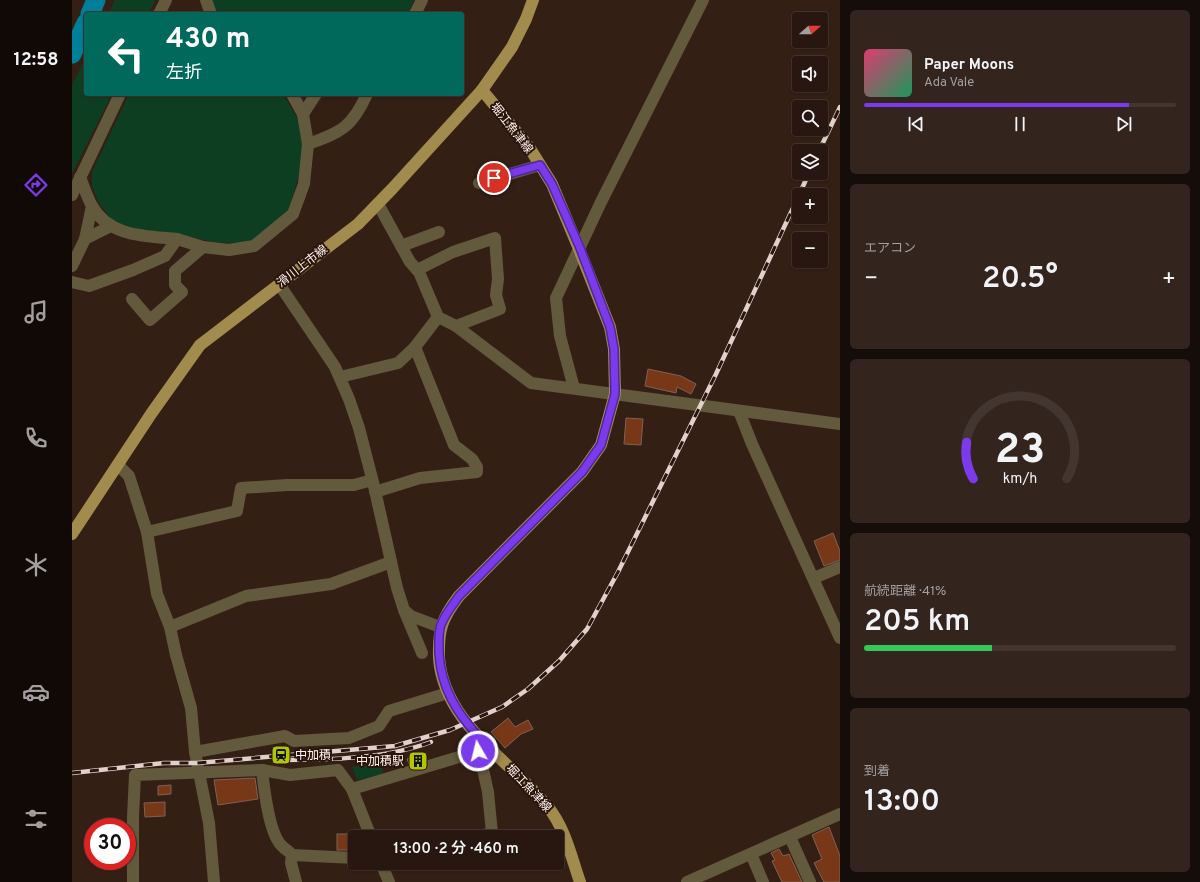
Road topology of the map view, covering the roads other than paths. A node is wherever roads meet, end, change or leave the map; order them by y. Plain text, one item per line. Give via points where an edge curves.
1 (166, 0) edge
2 (206, 0) edge
3 (422, 0) edge
4 (533, 0) edge
5 (703, 0) edge
6 (160, 12) edge
7 (210, 12) edge
8 (416, 12) edge
9 (482, 90) junction
10 (119, 96) edge
11 (293, 96) edge
12 (315, 96) edge
13 (366, 96) edge
14 (304, 114) junction
15 (308, 144) junction
16 (540, 165) junction
17 (80, 177) junction
18 (479, 183) dead end
19 (72, 195) edge
20 (378, 204) junction
21 (92, 206) junction
22 (111, 226) junction
23 (439, 232) dead end
24 (85, 239) junction
25 (177, 239) junction
26 (203, 246) junction
27 (401, 246) junction
28 (580, 248) junction
29 (72, 266) edge
30 (417, 270) junction
31 (72, 282) edge
32 (279, 284) junction
33 (132, 299) dead end
34 (438, 317) junction
35 (456, 326) junction
36 (415, 347) junction
37 (340, 377) junction
38 (574, 388) junction
39 (615, 394) junction
40 (739, 410) junction
41 (840, 424) edge
42 (118, 465) junction
43 (374, 486) junction
44 (147, 532) junction
45 (72, 534) edge
46 (391, 562) junction
47 (840, 567) edge
48 (814, 578) junction
49 (404, 610) junction
50 (440, 626) junction
51 (170, 627) junction
52 (840, 638) edge
53 (422, 653) dead end
54 (448, 693) junction
55 (480, 745) junction
56 (195, 752) junction
57 (262, 770) junction
58 (199, 771) junction
59 (352, 789) junction
60 (840, 814) edge
61 (368, 830) edge
62 (492, 830) edge
63 (790, 837) junction
64 (751, 854) junction
65 (292, 855) junction
66 (348, 858) edge
67 (384, 870) edge
68 (133, 882) edge
69 (214, 882) edge
70 (296, 882) edge
71 (389, 882) edge
72 (580, 882) edge
73 (687, 882) edge
74 (762, 882) edge
75 (810, 882) edge

1 - 6 street
2 - 7 street
3 - 8 street
4 - 9 main road, 滑川上市線 via 512,47
5 - 28 street
9 - 16 main road, 堀江魚津線 via 529,147
9 - 20 main road, 滑川上市線
10 - 17 street
11 - 14 street
12 - 14 street
13 - 15 street via 347,126 334,135
14 - 15 street
15 - 26 street via 304,184 293,214 254,246 229,250
16 - 18 street
16 - 28 main road, 堀江魚津線 via 552,184
17 - 19 street
17 - 21 street
20 - 27 street
20 - 32 main road, 滑川上市線 via 358,224
21 - 22 street via 104,222
21 - 24 street
22 - 24 street
22 - 25 street via 125,233
23 - 27 street
24 - 29 street
25 - 26 street
25 - 31 street via 165,256 133,270 89,286
26 - 33 street via 175,271 175,285 182,292 150,320
27 - 30 street
28 - 38 street via 556,298 560,336
28 - 39 main road, 堀江魚津線 via 610,327 614,349
30 - 34 street
30 - 35 street via 453,252 495,238 498,279 496,295 500,309
32 - 37 street
32 - 42 main road, 滑川上市線 via 200,345
34 - 35 street
34 - 36 street
35 - 38 street via 531,383
36 - 37 street via 398,363
36 - 43 street via 454,445 472,459 477,472
37 - 43 street via 359,428
38 - 39 street
39 - 40 street
39 - 50 main road, 堀江魚津線 via 601,445 582,472 459,596
40 - 41 street
40 - 48 street
42 - 44 street via 129,476
42 - 45 main road, 滑川上市線
43 - 44 street via 287,485 241,488 237,511
43 - 46 street
44 - 51 street via 157,594
46 - 49 street
46 - 51 street via 331,584 246,596
47 - 48 street
48 - 52 street
49 - 50 street via 411,616
49 - 53 street
50 - 54 main road, 堀江魚津線 via 440,672
51 - 56 street via 191,708
54 - 55 main road, 堀江魚津線
54 - 56 street via 389,711 378,726 349,738 294,741 285,736
55 - 59 street
55 - 62 street
55 - 72 main road, 堀江魚津線 via 548,807 560,825
56 - 58 street
57 - 58 street
57 - 59 street via 290,775 338,770
57 - 65 street via 274,833 282,847 288,849
58 - 68 street via 135,775
58 - 69 street via 209,823
59 - 61 street
60 - 63 street
63 - 64 street
63 - 75 street
64 - 73 street
64 - 74 street
65 - 66 street
65 - 70 street
67 - 71 street

